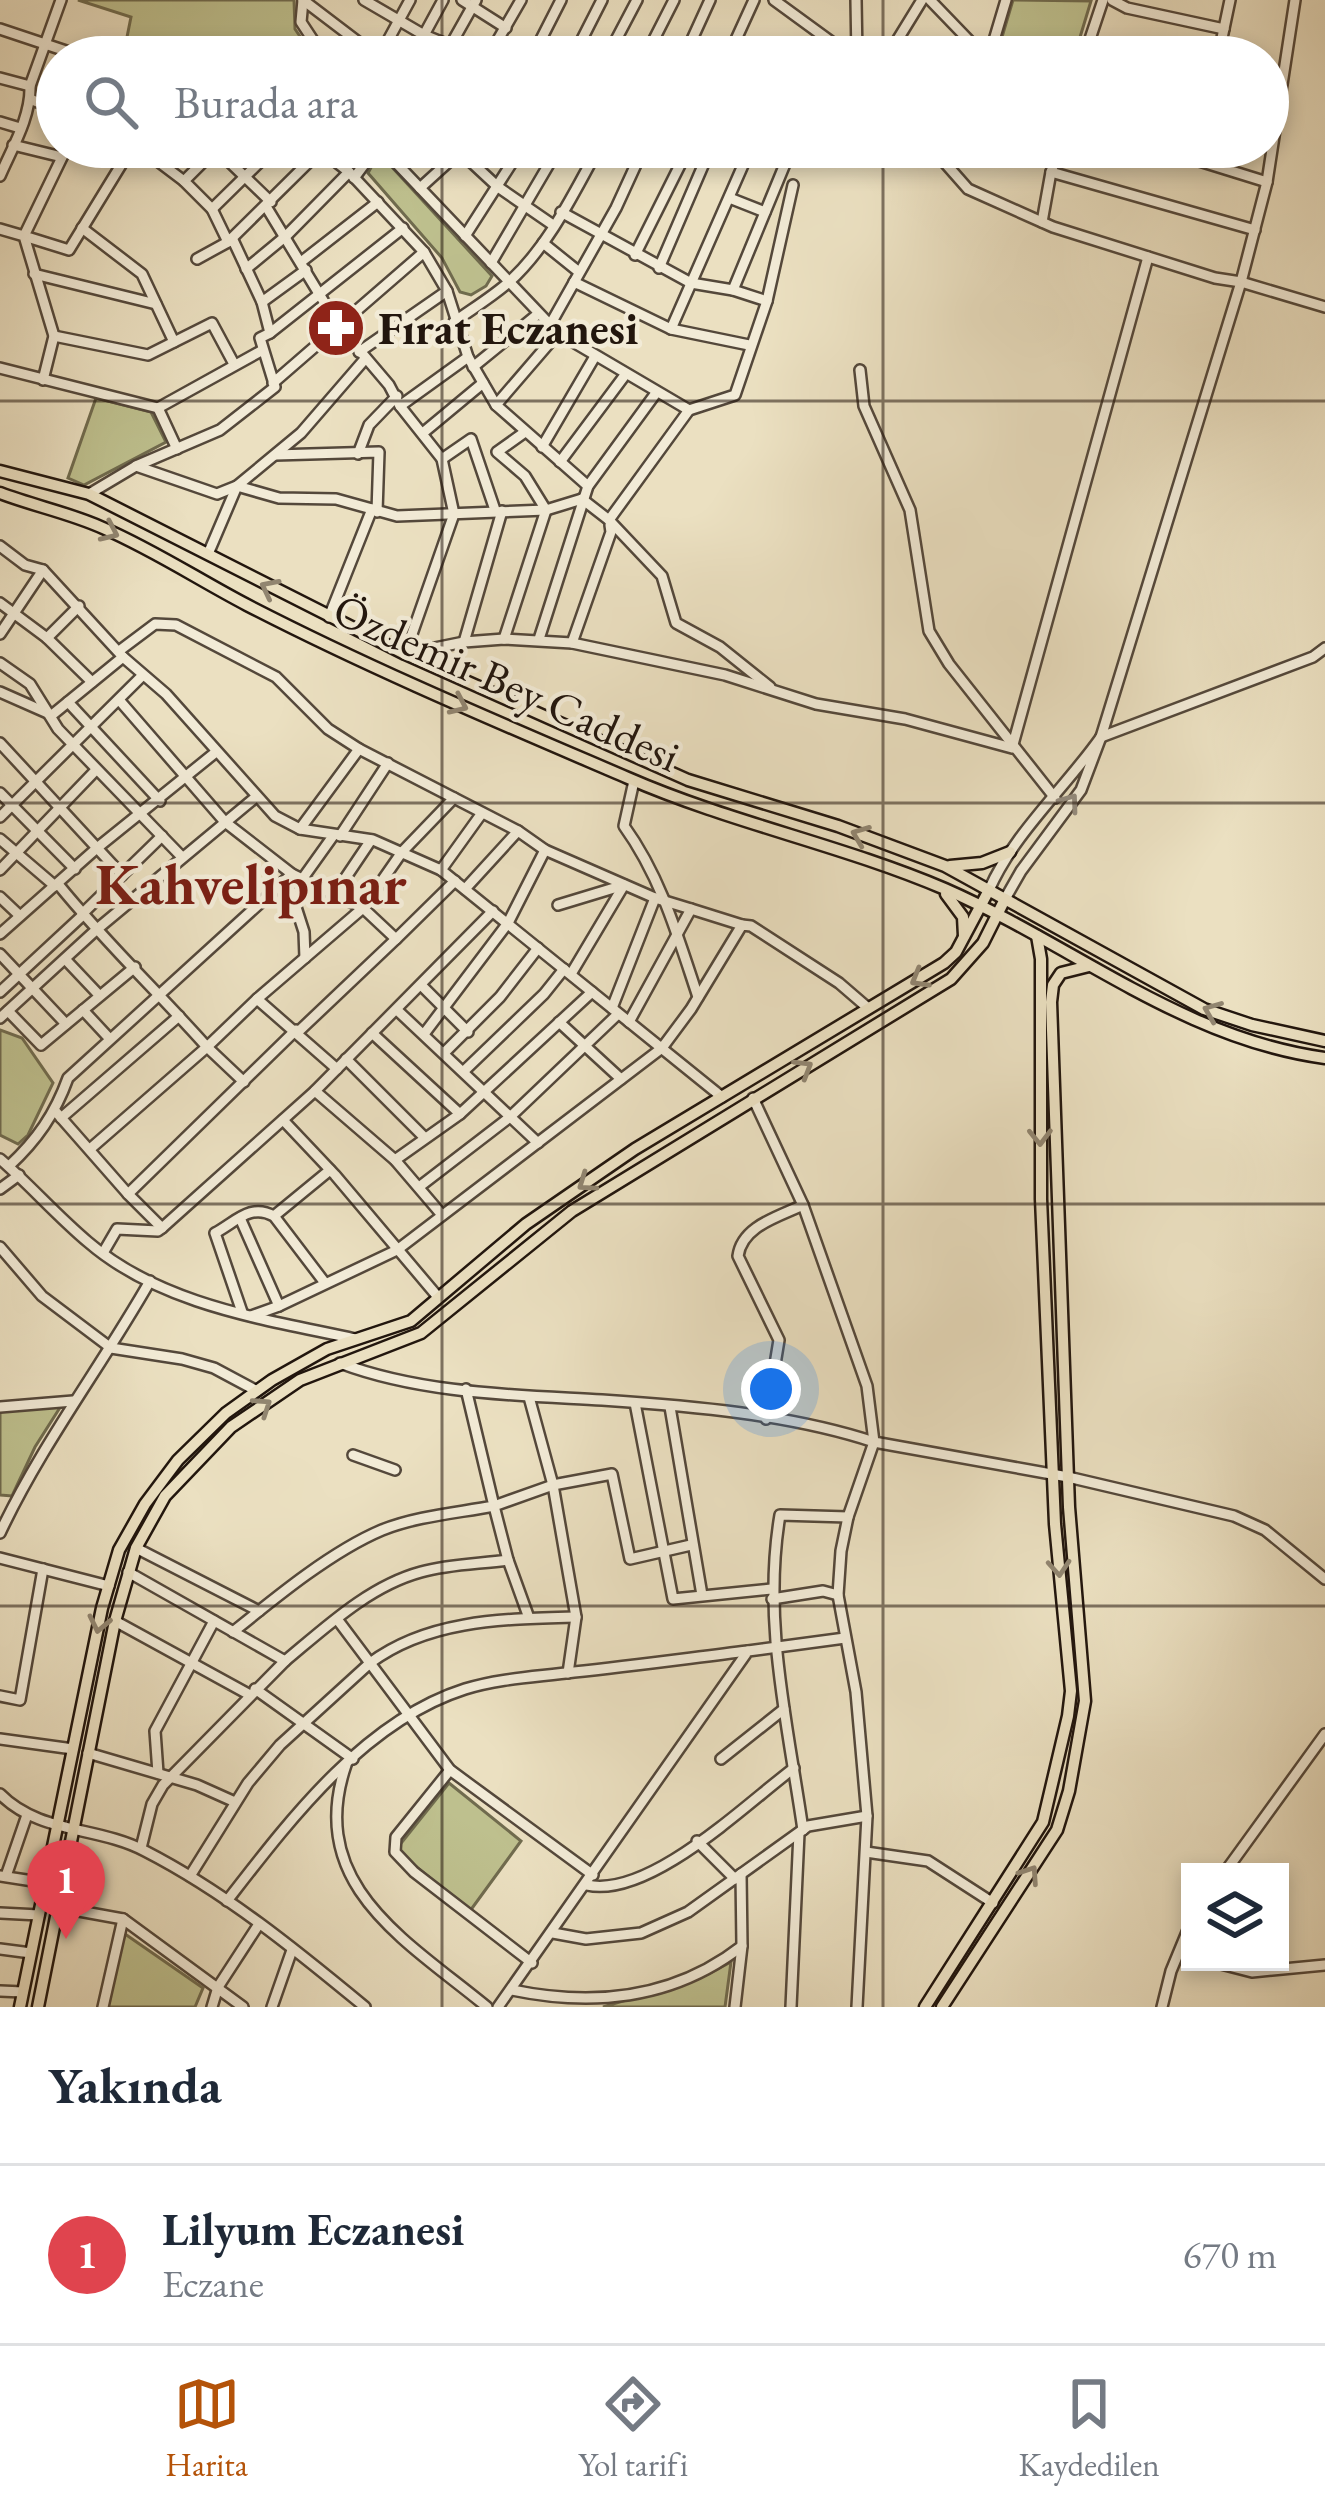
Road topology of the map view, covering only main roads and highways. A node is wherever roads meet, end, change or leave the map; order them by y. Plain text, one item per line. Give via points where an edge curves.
1 (0, 471) edge
2 (0, 493) edge
3 (1010, 851) road end
4 (945, 866) junction
5 (940, 887) junction
6 (989, 890) junction
7 (1005, 899) junction
8 (981, 905) junction
9 (996, 913) junction
10 (1037, 936) junction
11 (964, 938) junction
12 (1089, 966) junction
13 (1325, 1041) edge
14 (1325, 1058) edge
15 (20, 2007) edge
16 (38, 2007) edge
17 (926, 2007) edge
18 (942, 2007) edge

4 -> 1 main road via 688,780 406,654 88,494
2 -> 5 main road, Özdemir Bey Caddesi via 99,526 393,676 634,781
3 - 4 main road
4 - 6 main road
5 - 8 main road, Özdemir Bey Caddesi
5 - 11 main road via 963,916
6 - 7 main road
6 - 8 main road
7 - 9 main road
13 -> 7 main road via 1204,1009
8 - 9 main road, Özdemir Bey Caddesi
8 - 11 main road
9 - 10 main road, Özdemir Bey Caddesi
16 -> 9 main road via 115,1621 136,1548 166,1496 231,1427 300,1380 421,1333 572,1211 951,980
10 - 12 main road, Özdemir Bey Caddesi
10 -> 17 main road via 1041,1199 1071,1691 1043,1822
11 -> 15 main road via 944,963 526,1224 411,1321 327,1348 257,1390 178,1460 119,1550
12 - 14 main road, Özdemir Bey Caddesi via 1238,1039
18 -> 12 main road via 1048,1847 1065,1808 1086,1688 1068,1477 1051,1002 1061,974

